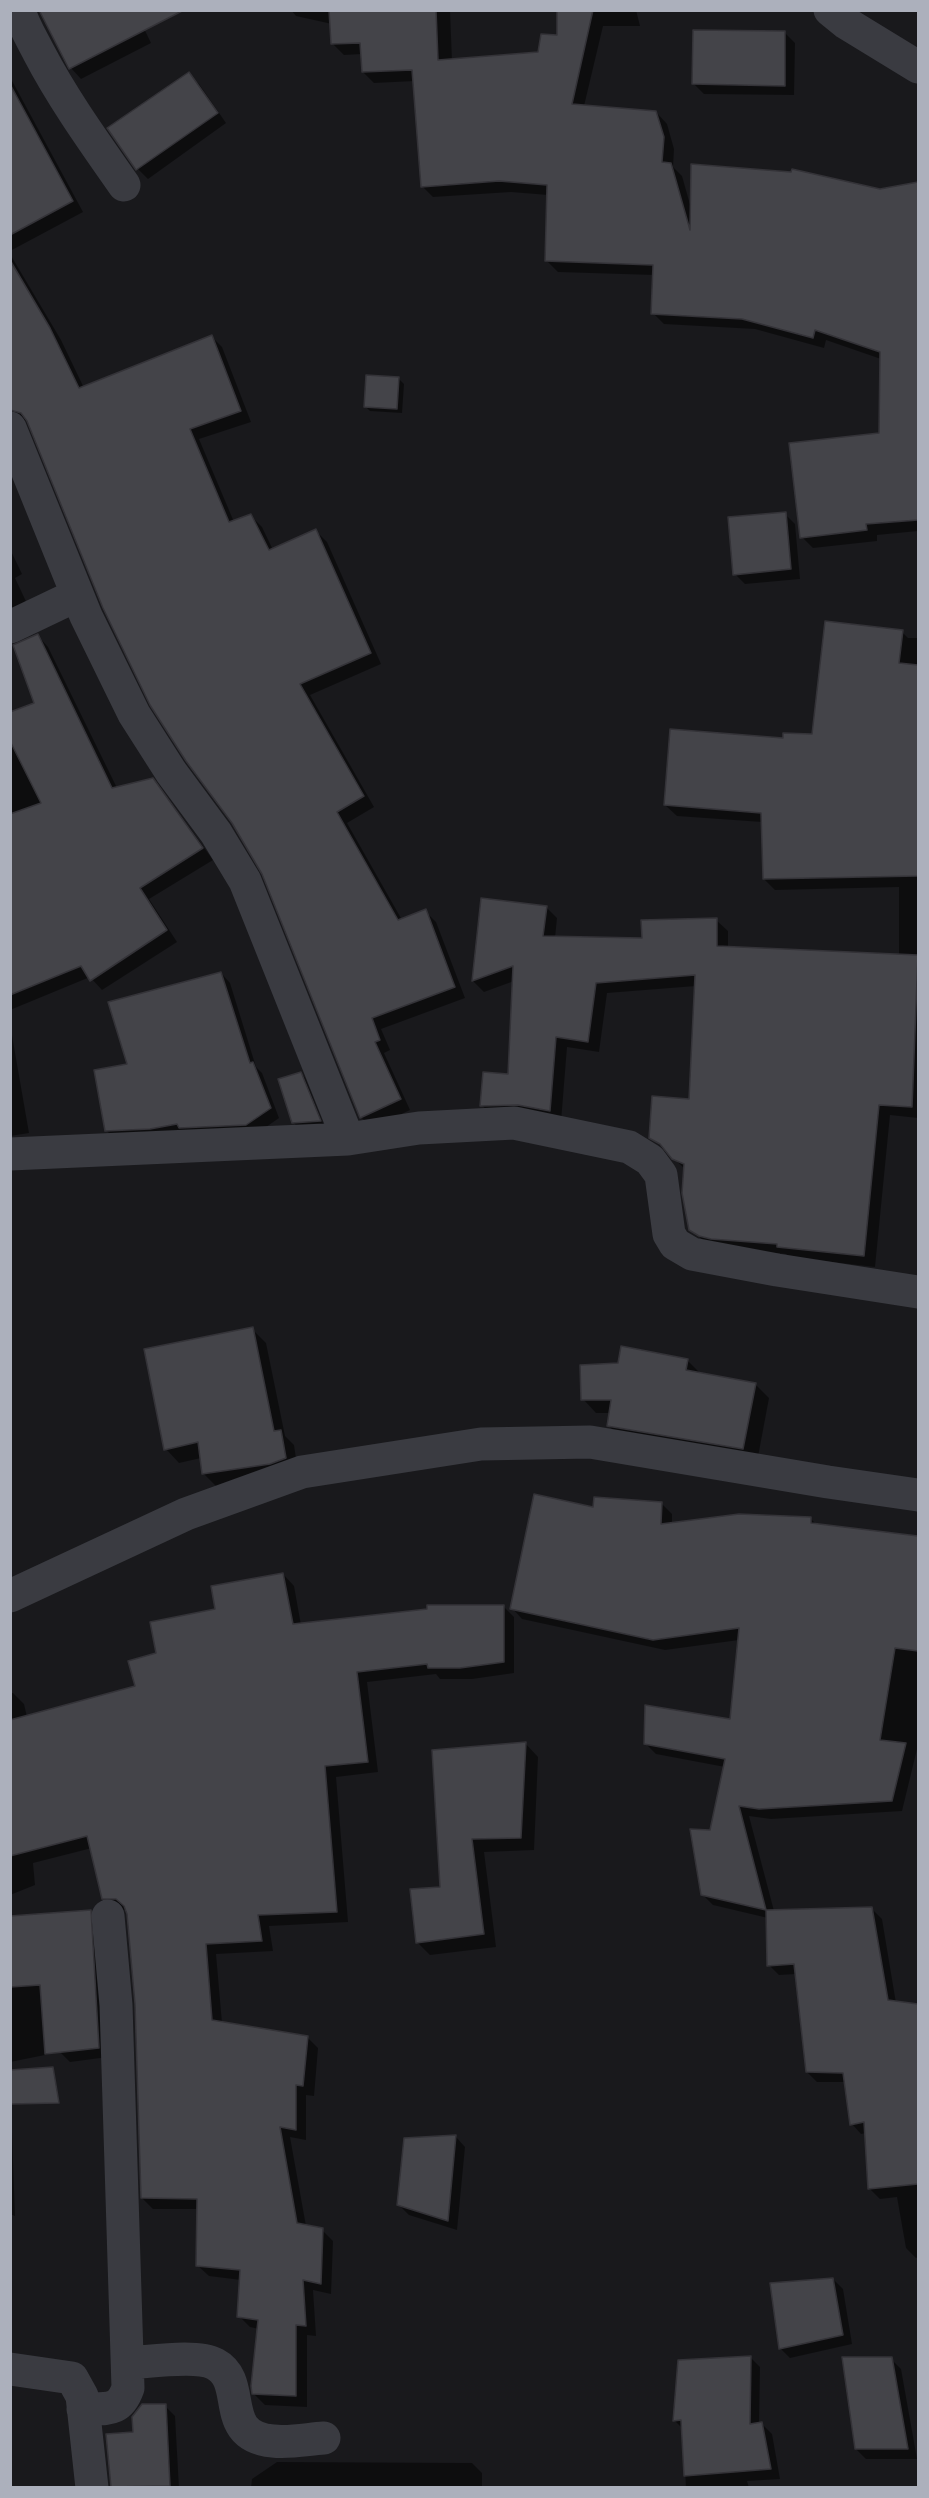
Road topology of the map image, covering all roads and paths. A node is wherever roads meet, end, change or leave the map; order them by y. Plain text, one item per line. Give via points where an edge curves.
1 (19, 10) edge
2 (830, 10) edge
3 (918, 67) edge
4 (124, 185) dead end
5 (10, 428) edge
6 (77, 594) junction
7 (10, 627) edge
8 (348, 1139) junction
9 (10, 1154) edge
10 (918, 1292) edge
11 (918, 1495) edge
12 (10, 1596) edge
13 (108, 1916) dead end
14 (128, 2363) junction
15 (10, 2369) edge
16 (83, 2409) junction
17 (324, 2438) dead end
18 (93, 2487) edge

1 - 4 street via 46,68
2 - 3 street
5 - 6 street
6 - 7 street
6 - 8 street via 134,714 245,880
8 - 9 street
8 - 10 street via 419,1128 514,1123 629,1147 650,1160 661,1175 669,1234 675,1245 692,1254
11 - 12 street via 590,1442 481,1444 302,1472 186,1514
13 - 14 street via 116,2005
14 - 16 street via 128,2388 123,2402 116,2407
14 - 17 street via 203,2359 216,2364 230,2379 240,2425 250,2433 272,2441
15 - 16 street via 72,2378 82,2396
16 - 18 street

